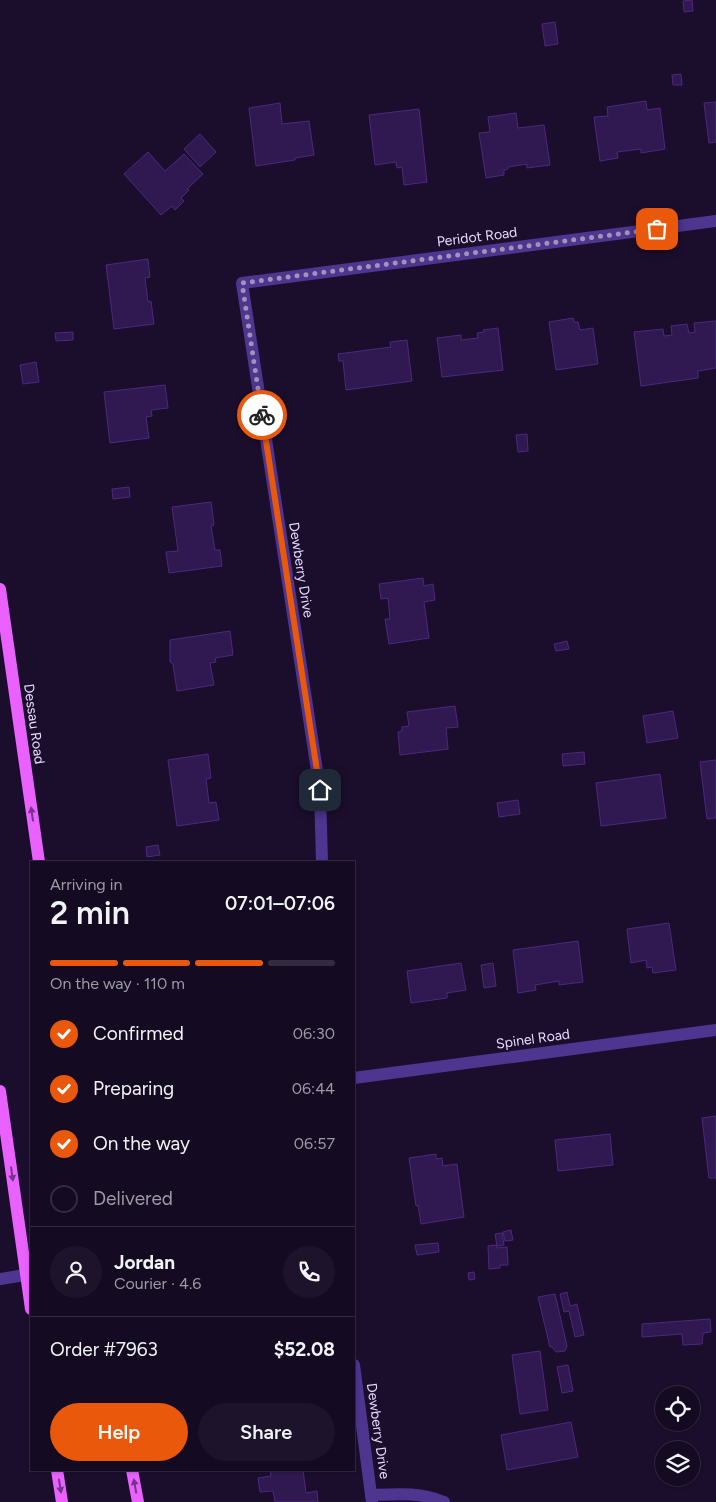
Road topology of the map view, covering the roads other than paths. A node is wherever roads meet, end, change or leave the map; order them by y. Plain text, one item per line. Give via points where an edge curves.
1 (716, 221) edge
2 (242, 283) joint
3 (0, 589) edge
4 (39, 861) edge
5 (322, 861) edge
6 (716, 1030) edge
7 (355, 1078) edge
8 (0, 1091) edge
9 (28, 1275) edge
10 (0, 1279) edge
11 (30, 1298) edge
12 (355, 1372) edge
13 (57, 1471) edge
14 (132, 1471) edge
15 (372, 1499) edge
16 (62, 1502) edge
17 (138, 1502) edge
18 (444, 1502) edge

1 - 2 street, Peridot Road
2 - 5 street, Dewberry Drive via 320,790
4 -> 3 main road, Dessau Road
6 - 7 street, Spinel Road
8 -> 9 main road
9 - 10 street
9 - 11 main road
12 - 15 street, Dewberry Drive
13 -> 16 main road
17 -> 14 main road
15 - 18 street via 398,1494 423,1495

